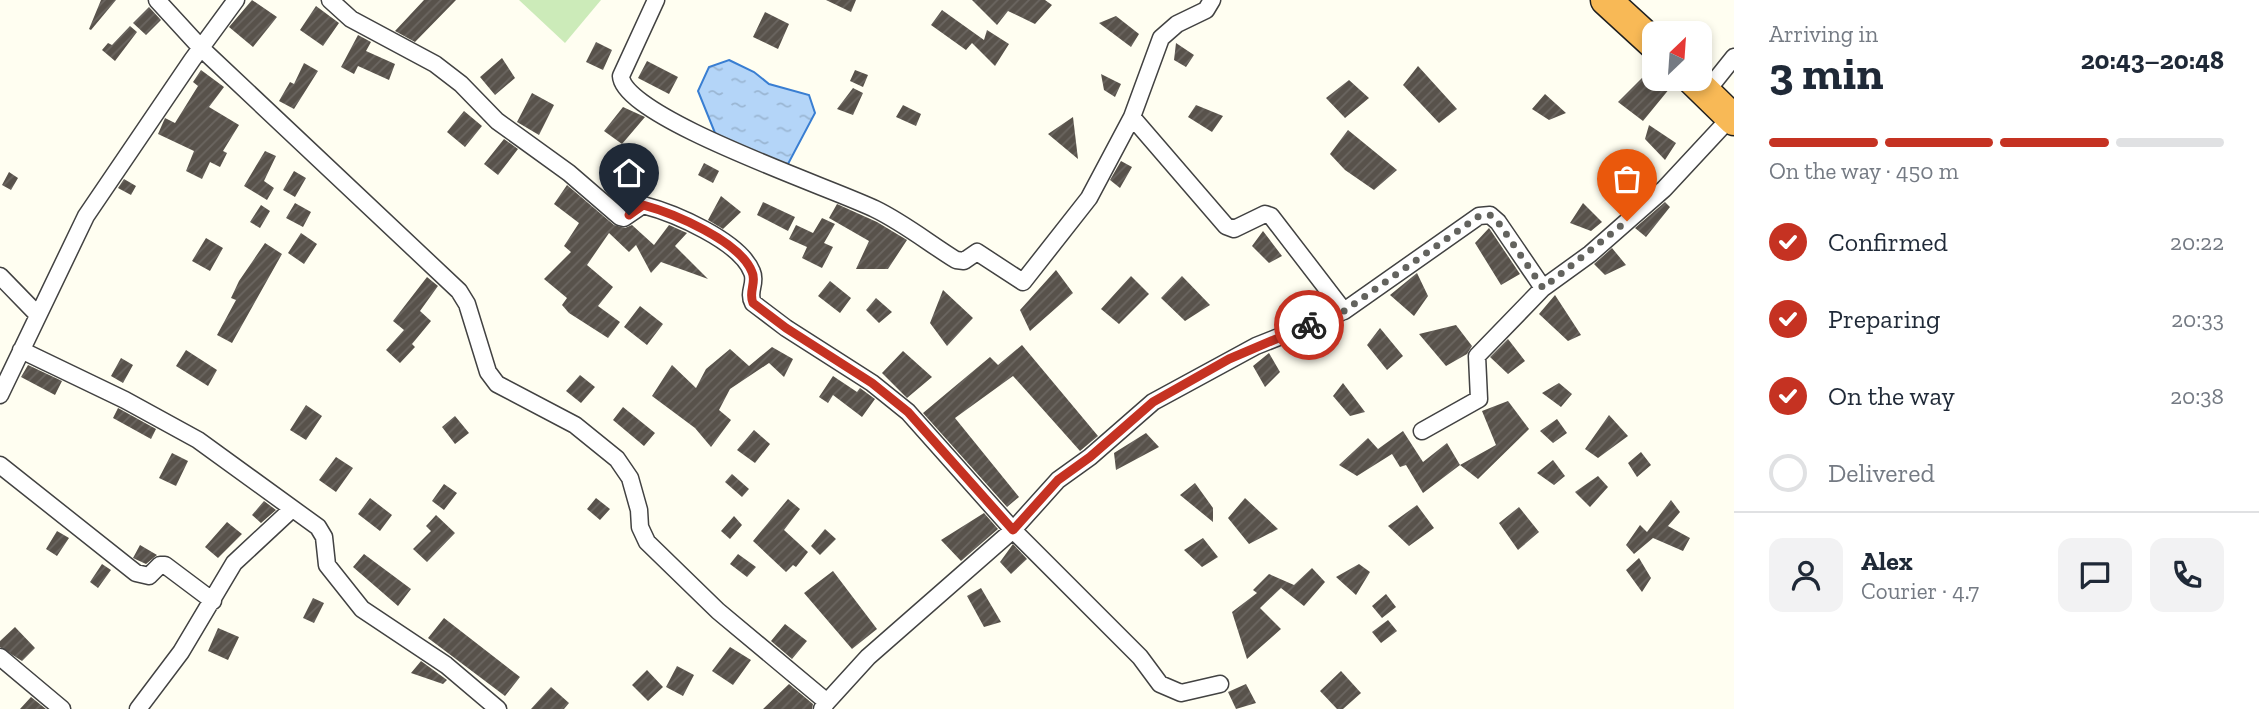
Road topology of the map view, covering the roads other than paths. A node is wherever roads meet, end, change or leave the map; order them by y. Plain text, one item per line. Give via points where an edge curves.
1 (157, 0) edge
2 (236, 0) edge
3 (330, 0) edge
4 (656, 0) edge
5 (1212, 0) edge
6 (1606, 0) edge
7 (1642, 33) edge
8 (201, 48) junction
9 (1734, 57) edge
10 (1712, 75) edge
11 (1705, 91) edge
12 (1132, 117) junction
13 (1732, 119) edge
14 (0, 276) edge
15 (1543, 288) junction
16 (1344, 311) junction
17 (38, 315) junction
18 (22, 350) junction
19 (0, 395) edge
20 (1422, 431) dead end
21 (0, 465) edge
22 (290, 510) junction
23 (1013, 530) junction
24 (213, 601) junction
25 (0, 657) edge
26 (1220, 684) dead end
27 (825, 705) edge
28 (62, 709) edge
29 (138, 709) edge
30 (498, 709) edge

1 - 8 street
2 - 8 street
3 - 23 street via 351,19 435,64 497,121 620,217 643,205 713,233 750,267 753,303 908,412
4 - 12 street via 621,76 624,89 633,96 671,121 746,157 877,210 956,260 964,261 977,251 1023,282 1089,198
5 - 12 street via 1206,10 1161,38
6 - 7 highway
8 - 17 street via 86,216
8 - 27 street via 459,291 488,372 497,384 575,425 617,459 630,478 639,527 647,542
9 - 10 street
11 - 13 highway
12 - 16 street via 1226,226 1234,229 1265,214 1271,216
13 - 15 street via 1664,189
14 - 17 street
15 - 16 street via 1498,222 1490,215 1479,216
15 - 20 street via 1477,356 1481,392 1476,404
16 - 23 street via 1256,346 1153,402 1058,480
17 - 18 street
18 - 19 street
18 - 22 street via 198,440
21 - 24 street via 136,573 149,576 165,565
22 - 24 street via 234,563
22 - 30 street via 322,531 327,565 362,609 446,665
23 - 26 street via 1140,657 1160,684 1181,693
23 - 27 street via 868,657
24 - 29 street
25 - 28 street

